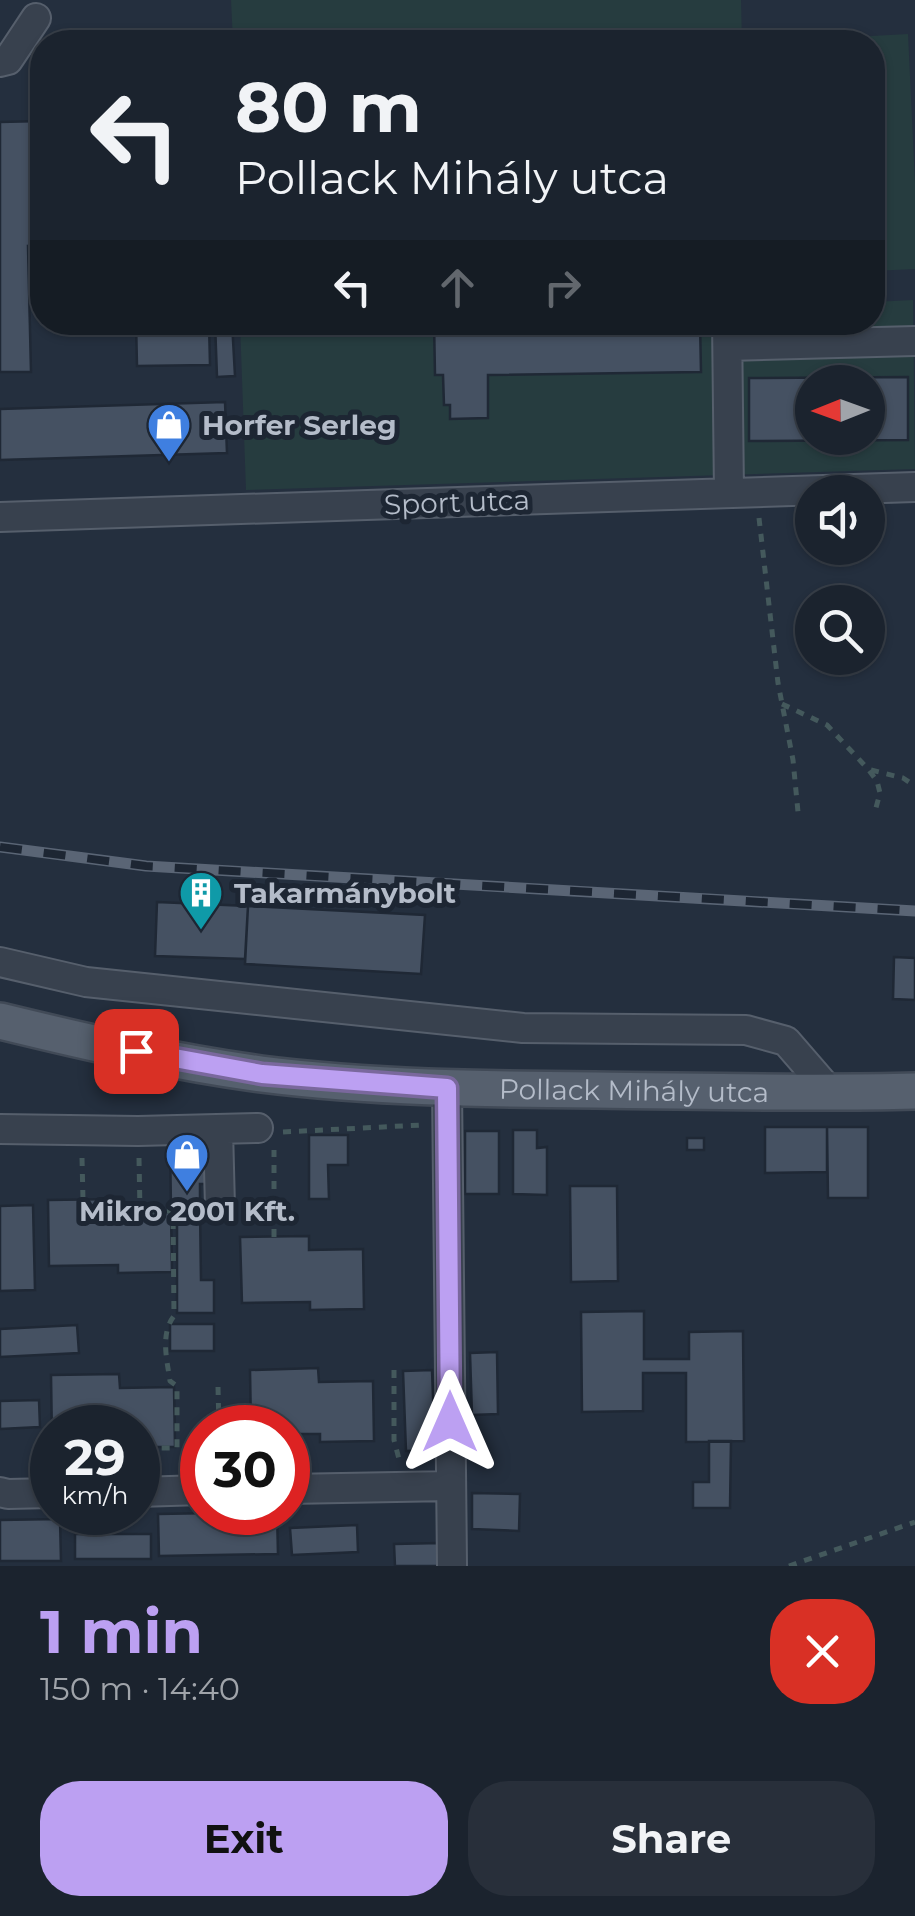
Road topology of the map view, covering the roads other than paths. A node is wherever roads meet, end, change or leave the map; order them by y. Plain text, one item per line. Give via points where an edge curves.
1 (36, 18) dead end
2 (0, 62) edge
3 (728, 335) edge
4 (755, 335) edge
5 (915, 341) edge
6 (915, 486) edge
7 (743, 492) junction
8 (0, 516) edge
9 (0, 962) edge
10 (0, 1021) edge
11 (447, 1088) junction
12 (915, 1090) edge
13 (831, 1093) junction
14 (0, 1129) edge
15 (218, 1130) junction
16 (266, 1139) road end
17 (220, 1208) dead end
18 (450, 1486) junction
19 (310, 1488) edge
20 (0, 1492) edge
21 (30, 1494) edge
22 (452, 1566) edge

1 - 2 street
3 - 7 street
4 - 5 street
6 - 7 street, Sport utca
7 - 8 street, Sport utca
9 - 13 street via 86,982 523,1028 746,1030 786,1041
10 - 11 main road, Pollack Mihály utca via 262,1074
11 - 13 main road, Pollack Mihály utca
11 - 18 street
12 - 13 main road, Pollack Mihály utca
14 - 15 street
15 - 16 street
15 - 17 street
18 - 19 street
18 - 22 street
20 - 21 street

